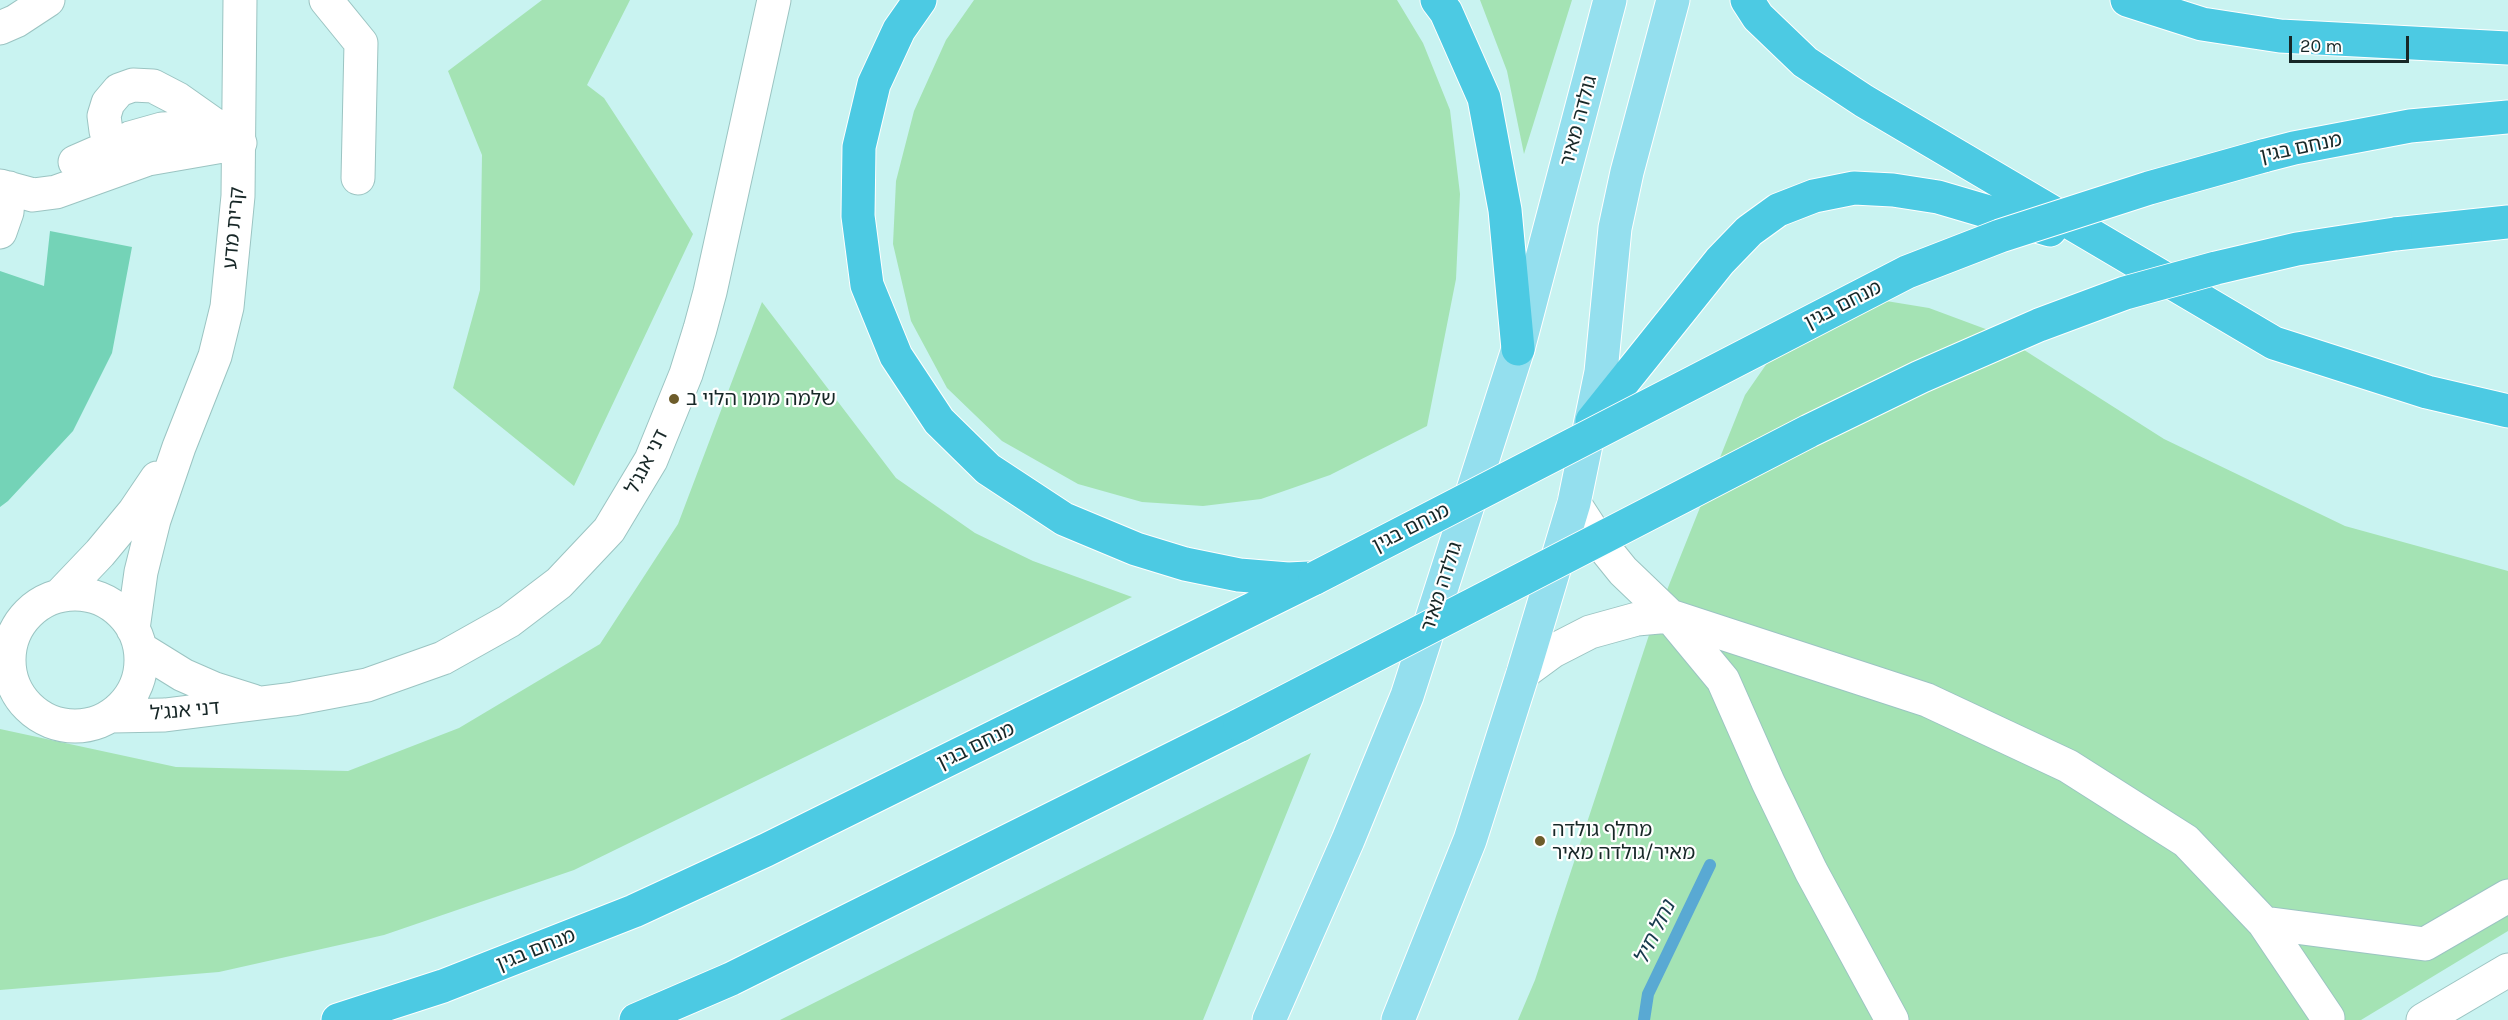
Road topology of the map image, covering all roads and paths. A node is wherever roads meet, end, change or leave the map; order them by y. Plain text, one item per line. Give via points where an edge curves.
1 (48, 0) edge
2 (240, 0) edge
3 (326, 0) edge
4 (774, 0) edge
5 (920, 0) edge
6 (1437, 0) edge
7 (1610, 0) edge
8 (1672, 0) edge
9 (1746, 0) edge
10 (2127, 0) edge
11 (0, 28) edge
12 (2508, 48) edge
13 (2508, 117) edge
14 (240, 143) junction
15 (116, 157) junction
16 (358, 178) dead end
17 (5, 188) edge
18 (2508, 222) edge
19 (0, 232) edge
20 (2133, 262) junction
21 (1518, 349) junction
22 (2508, 411) edge
23 (1592, 421) junction
24 (179, 447) junction
25 (1574, 503) junction
26 (1315, 578) junction
27 (58, 596) junction
28 (1670, 616) junction
29 (137, 639) junction
30 (6, 642) edge
31 (1523, 673) junction
32 (258, 702) junction
33 (15, 706) edge
34 (112, 716) junction
35 (2508, 896) edge
36 (2264, 922) junction
37 (2508, 970) edge
38 (2328, 1017) dead end
39 (338, 1020) edge
40 (636, 1020) edge
41 (1269, 1020) edge
42 (1398, 1020) edge
43 (1892, 1020) edge
44 (2423, 1020) edge

1 - 11 street
2 - 14 street, קרית מדע
3 - 16 street via 361,43
4 - 32 street, דני אנג'ל via 710,292 686,374 651,460 609,530 559,583 509,621 443,658 367,685
5 - 26 highway via 899,30 874,84 859,147 858,216 867,285 896,356 939,421 988,469 1064,519 1136,549 1185,564 1239,575
6 - 21 highway via 1484,98 1505,210
7 - 21 main road, גולדה מאיר
8 - 23 main road via 1615,228
9 - 20 highway via 1804,62
10 - 12 highway via 2202,24 2280,36
13 - 26 highway, מנחם בגין, bridge via 2410,126 2294,148 2149,188 2000,236 1907,272
14 - 15 street via 148,159
14 - 15 street via 178,99 153,86 133,85 119,90 108,103 104,116
14 - 24 street, קרית מדע via 226,307 214,356
15 - 17 street
17 - 19 street via 7,212
18 - 40 highway, bridge via 2297,249 2125,293 2039,325 1809,431 1240,725 741,974
20 - 22 highway via 2274,343 2427,392
20 - 23 highway via 2056,232 1938,197 1854,188 1814,196 1778,210 1749,231 1720,261
21 - 41 main road, גולדה מאיר via 1407,696
23 - 25 main road
24 - 27 street, קרית מדע via 134,512
24 - 29 street, קרית מדע via 141,572
25 - 28 street via 1623,571
25 - 31 main road
26 - 39 highway, מנחם בגין via 766,850 634,911 443,986
27 - 29 street via 81,594 102,599 120,611
27 - 30 street via 39,604
28 - 31 street via 1637,619 1590,632 1553,651
28 - 36 street via 1928,700 2068,766 2186,841
28 - 43 street via 1723,680 1811,871
29 - 32 street, דני אנג'ל via 183,675
29 - 34 street via 141,669 136,687 126,704
30 - 33 street via 10,676 18,694
31 - 42 main road via 1470,840
32 - 34 street, דני אנג'ל via 188,712
33 - 34 street via 70,726 96,724
35 - 36 street via 2425,944
36 - 38 street
37 - 44 street

